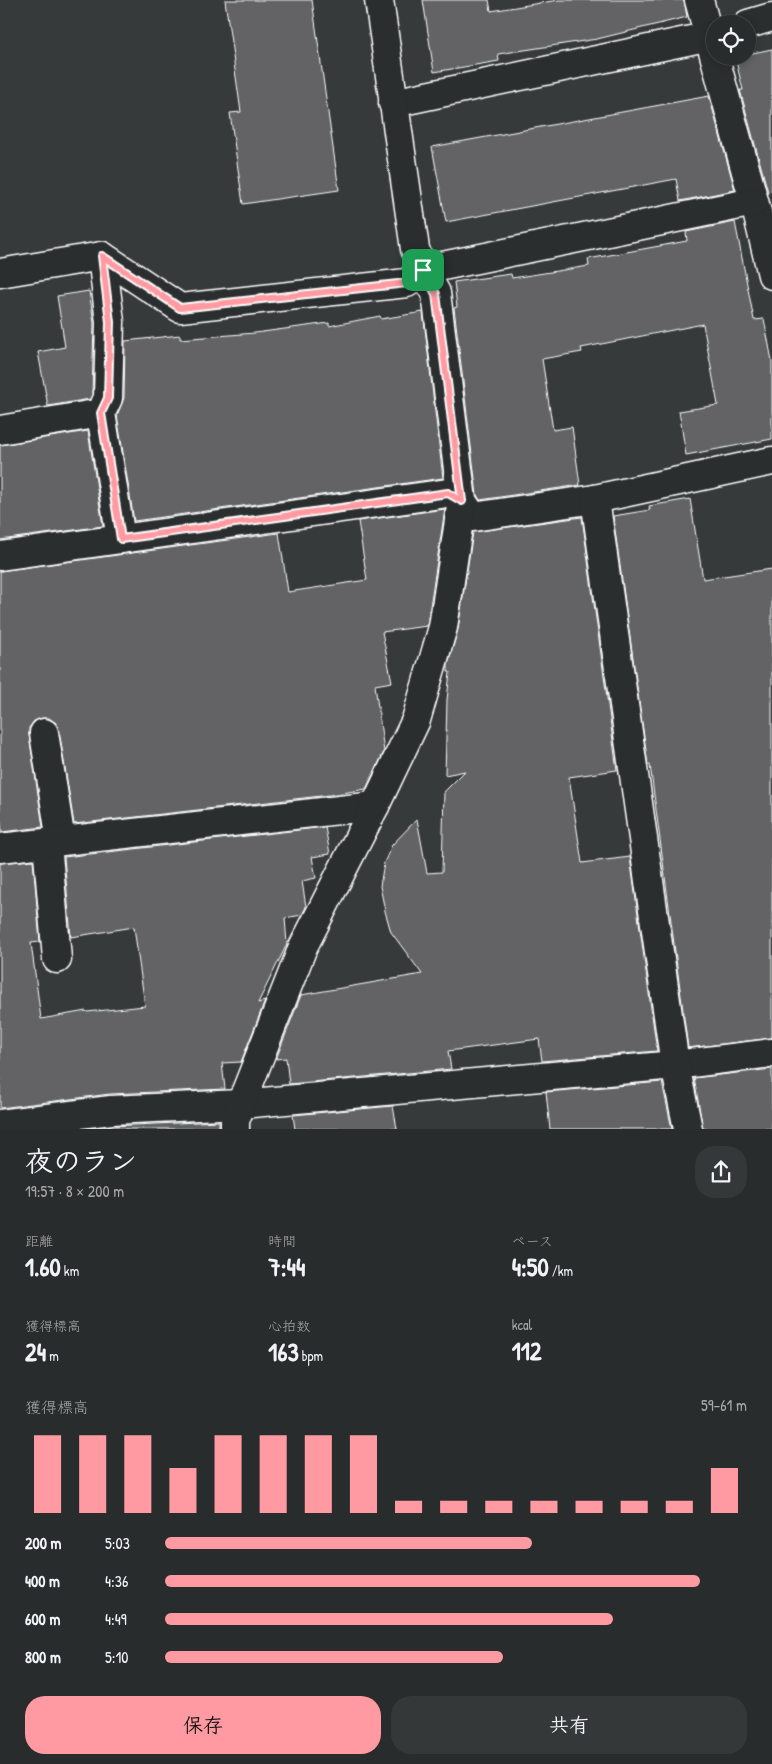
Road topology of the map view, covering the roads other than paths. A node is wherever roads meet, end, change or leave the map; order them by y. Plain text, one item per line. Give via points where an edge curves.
1 (379, 0) edge
2 (699, 0) edge
3 (772, 17) edge
4 (706, 19) edge
5 (756, 22) edge
6 (706, 37) edge
7 (720, 65) edge
8 (393, 103) junction
9 (761, 207) edge
10 (102, 256) junction
11 (423, 270) junction
12 (0, 273) edge
13 (772, 275) edge
14 (101, 413) junction
15 (0, 430) edge
16 (772, 462) edge
17 (595, 499) junction
18 (462, 501) junction
19 (121, 539) junction
20 (0, 556) edge
21 (44, 733) dead end
22 (375, 806) junction
23 (54, 842) junction
24 (0, 848) edge
25 (57, 959) dead end
26 (772, 1054) edge
27 (675, 1065) junction
28 (238, 1117) edge
29 (0, 1124) edge
30 (688, 1129) edge

1 - 8 street
2 - 4 street
3 - 5 street
6 - 8 street
7 - 9 street
8 - 11 street via 415,249
9 - 11 street
9 - 13 street
10 - 11 street via 180,308 407,283
10 - 12 street
10 - 14 street via 110,322 108,398
11 - 18 street via 436,294
14 - 15 street
14 - 19 street
16 - 17 street
17 - 18 street via 473,517
17 - 27 street
18 - 19 street via 448,493
18 - 22 street via 443,627 416,720
19 - 20 street
21 - 23 street
22 - 23 street
22 - 28 street via 304,947
23 - 24 street
23 - 25 street
26 - 27 street
27 - 28 street
27 - 30 street
28 - 29 street via 111,1110

